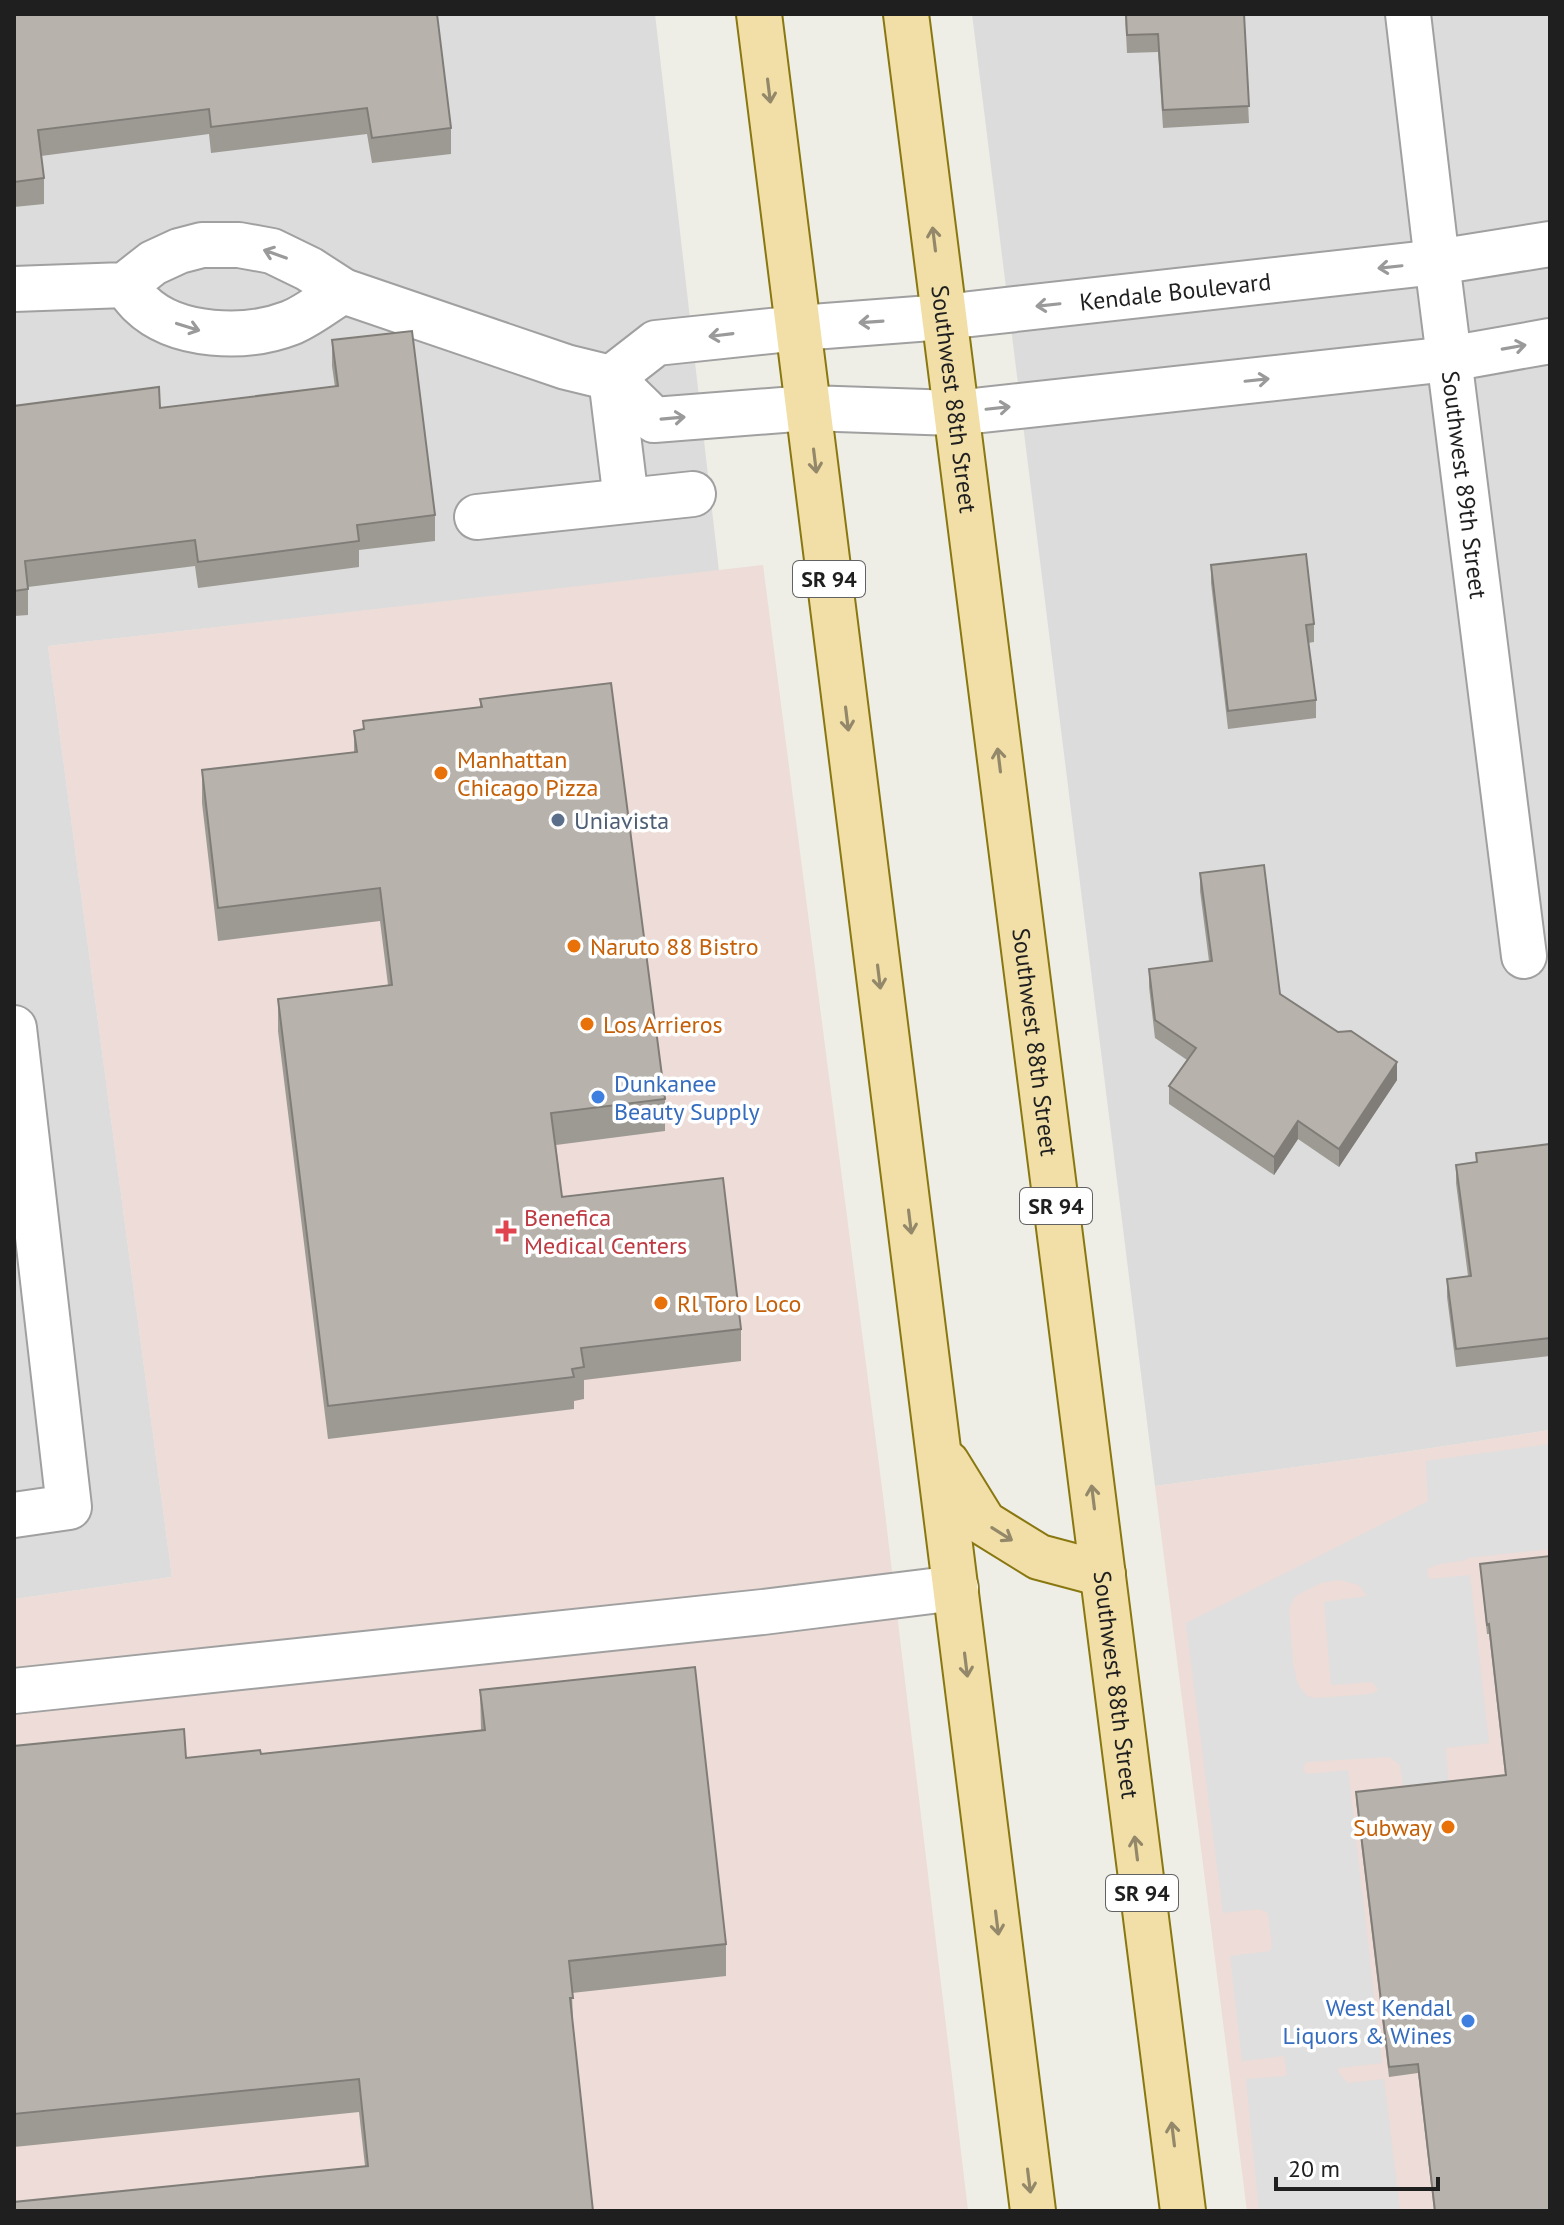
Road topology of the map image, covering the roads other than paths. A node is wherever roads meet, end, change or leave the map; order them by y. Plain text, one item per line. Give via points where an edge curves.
1 (759, 14) edge
2 (906, 14) edge
3 (1408, 14) edge
4 (1550, 244) edge
5 (1437, 262) junction
6 (125, 285) junction
7 (14, 289) edge
8 (343, 291) junction
9 (944, 317) junction
10 (799, 328) junction
11 (1550, 341) edge
12 (1449, 359) junction
13 (611, 378) junction
14 (808, 408) junction
15 (955, 413) junction
16 (693, 494) dead end
17 (626, 500) junction
18 (477, 517) dead end
19 (1524, 956) dead end
20 (14, 1028) edge
21 (939, 1451) junction
22 (14, 1515) edge
23 (1103, 1574) junction
24 (956, 1588) junction
25 (14, 1691) edge
26 (1033, 2211) edge
27 (1183, 2211) edge

1 -> 10 main road, SR 94
9 -> 2 main road, Southwest 88th Street / SR 94
3 - 5 street, Southwest 89th Street
4 - 5 street, Kendale Boulevard
5 -> 9 street, Kendale Boulevard
5 - 12 street, Southwest 89th Street
6 - 7 street
8 -> 6 street via 272,251 239,245 179,251
6 -> 8 street via 159,317 221,335 291,323
8 - 13 street
9 -> 10 street, Kendale Boulevard
9 - 15 main road, Southwest 88th Street / SR 94
10 -> 13 street, Kendale Boulevard via 656,343
10 - 14 main road, SR 94
12 -> 11 street
15 -> 12 street
12 - 19 street, Southwest 89th Street
13 -> 14 street via 654,420
13 - 17 street
14 - 15 street
14 -> 21 main road, SR 94
23 -> 15 main road, Southwest 88th Street / SR 94
16 - 17 street
17 - 18 street
20 - 22 street via 69,1507
21 -> 23 main road via 984,1523 1039,1557
21 - 24 main road, SR 94
27 -> 23 main road, Southwest 88th Street / SR 94
24 - 25 street
24 -> 26 main road, SR 94

